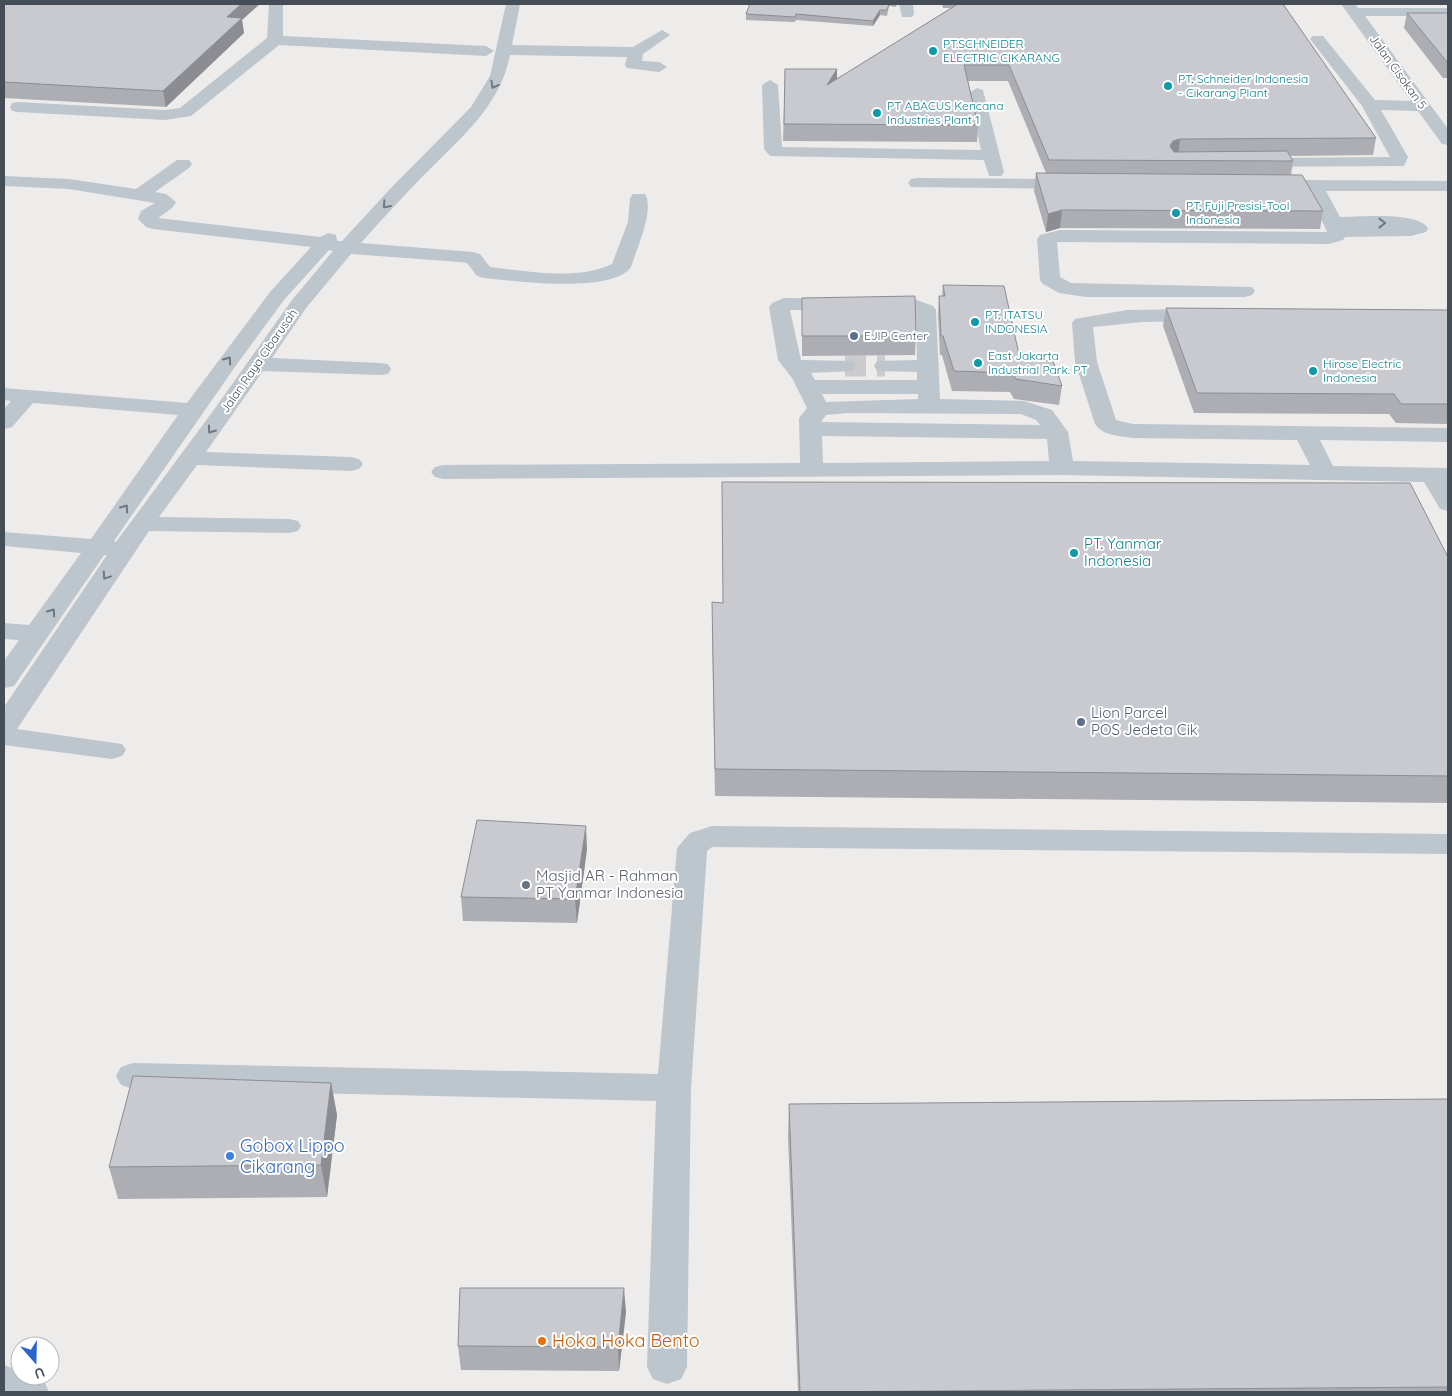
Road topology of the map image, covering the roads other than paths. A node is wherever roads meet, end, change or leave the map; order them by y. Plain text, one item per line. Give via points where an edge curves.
1 (276, 4) edge
2 (513, 4) edge
3 (1351, 8) edge
4 (1448, 12) edge
5 (491, 16) dead end
6 (662, 35) dead end
7 (1318, 38) dead end
8 (275, 40) junction
9 (495, 51) junction
10 (636, 52) junction
11 (660, 67) dead end
12 (770, 84) dead end
13 (977, 93) dead end
14 (1370, 105) junction
15 (18, 106) dead end
16 (1423, 106) junction
17 (1448, 140) edge
18 (991, 155) junction
19 (1238, 163) edge
20 (183, 164) dead end
21 (4, 181) edge
22 (917, 183) dead end
23 (998, 183) junction
24 (1087, 184) edge
25 (1285, 185) edge
26 (1314, 186) junction
27 (1448, 186) edge
28 (139, 195) junction
29 (639, 198) dead end
30 (1323, 203) junction
31 (1343, 203) dead end
32 (1383, 203) dead end
33 (1403, 203) dead end
34 (325, 243) junction
35 (347, 248) junction
36 (1245, 291) dead end
37 (1220, 315) edge
38 (256, 364) junction
39 (845, 366) tunnel mouth
40 (885, 366) tunnel mouth
41 (794, 367) junction
42 (380, 369) dead end
43 (929, 386) junction
44 (808, 387) junction
45 (4, 394) edge
46 (27, 396) junction
47 (195, 410) junction
48 (815, 419) junction
49 (4, 422) edge
50 (1057, 432) junction
51 (1306, 433) junction
52 (1448, 435) edge
53 (190, 458) junction
54 (351, 464) dead end
55 (812, 468) junction
56 (1062, 468) junction
57 (1324, 471) junction
58 (443, 472) dead end
59 (1440, 475) edge
60 (1448, 504) edge
61 (142, 524) junction
62 (289, 526) dead end
63 (4, 539) edge
64 (96, 547) junction
65 (124, 548) junction
66 (4, 631) edge
67 (37, 634) junction
68 (4, 680) edge
69 (4, 727) edge
70 (4, 736) edge
71 (112, 750) dead end
72 (1448, 844) edge
73 (133, 1076) edge
74 (674, 1088) junction
75 (667, 1367) dead end
76 (4, 1383) edge
77 (29, 1392) edge

1 - 8 street
2 - 9 street, Jalan Raya Cibarusah
3 - 4 street
3 - 16 street, Jalan Cisokan 5
5 - 9 street, Jalan Raya Cibarusah
6 - 10 street
7 - 14 street
8 - 9 street
8 - 15 street via 185,112 165,115
9 - 10 street
9 - 34 street, Jalan Raya Cibarusah via 452,116
9 -> 35 street, Jalan Raya Cibarusah via 498,76 478,110
10 - 11 street via 633,65
12 - 18 street via 773,149 776,152
13 - 18 street
14 - 16 street
14 - 19 street via 1399,157 1398,162
16 - 17 street, Jalan Cisokan 5
18 - 23 street
20 - 28 street
21 - 28 street via 62,183
22 - 23 street
23 - 24 street
25 - 26 street
26 - 27 street
26 - 30 street
28 - 34 street via 167,202 148,215 147,219 153,222
29 - 35 street via 637,222 621,267 603,276 484,272 473,258
30 - 31 street
30 - 36 street via 1335,227 1336,236 1329,238 1060,236 1047,239 1050,280 1066,289 1086,292
32 - 33 street
34 - 35 street
47 -> 34 street, Jalan Raya Cibarusah via 277,296
35 - 38 street, Jalan Raya Cibarusah via 299,304
37 - 51 street via 1149,315 1082,323 1086,362 1106,424 1133,431
38 - 42 street
38 -> 53 street, Jalan Raya Cibarusah
39 - 41 street
40 - 43 street
41 - 43 street via 786,352 779,307 788,303 914,305 926,310
41 - 44 street
43 - 44 street
43 - 48 street via 847,406
43 - 50 street via 1044,415
44 - 48 street
45 - 46 street
46 - 47 street
46 - 49 street
64 -> 47 street, Jalan Raya Cibarusah
48 - 50 street
48 - 55 street
50 - 56 street
51 - 52 street
51 - 57 street
53 - 54 street
53 - 61 street, Jalan Raya Cibarusah
55 - 56 street
55 - 58 street
56 - 57 street
57 - 59 street
59 - 60 street
61 - 62 street
61 - 65 street, Jalan Raya Cibarusah
63 - 64 street
64 - 65 street
67 -> 64 street, Jalan Raya Cibarusah
65 -> 69 street, Jalan Raya Cibarusah
66 - 67 street
67 - 68 street, Jalan Raya Cibarusah
70 - 71 street
72 - 74 street via 712,836 692,848
73 - 74 street
74 - 75 street
76 - 77 street

